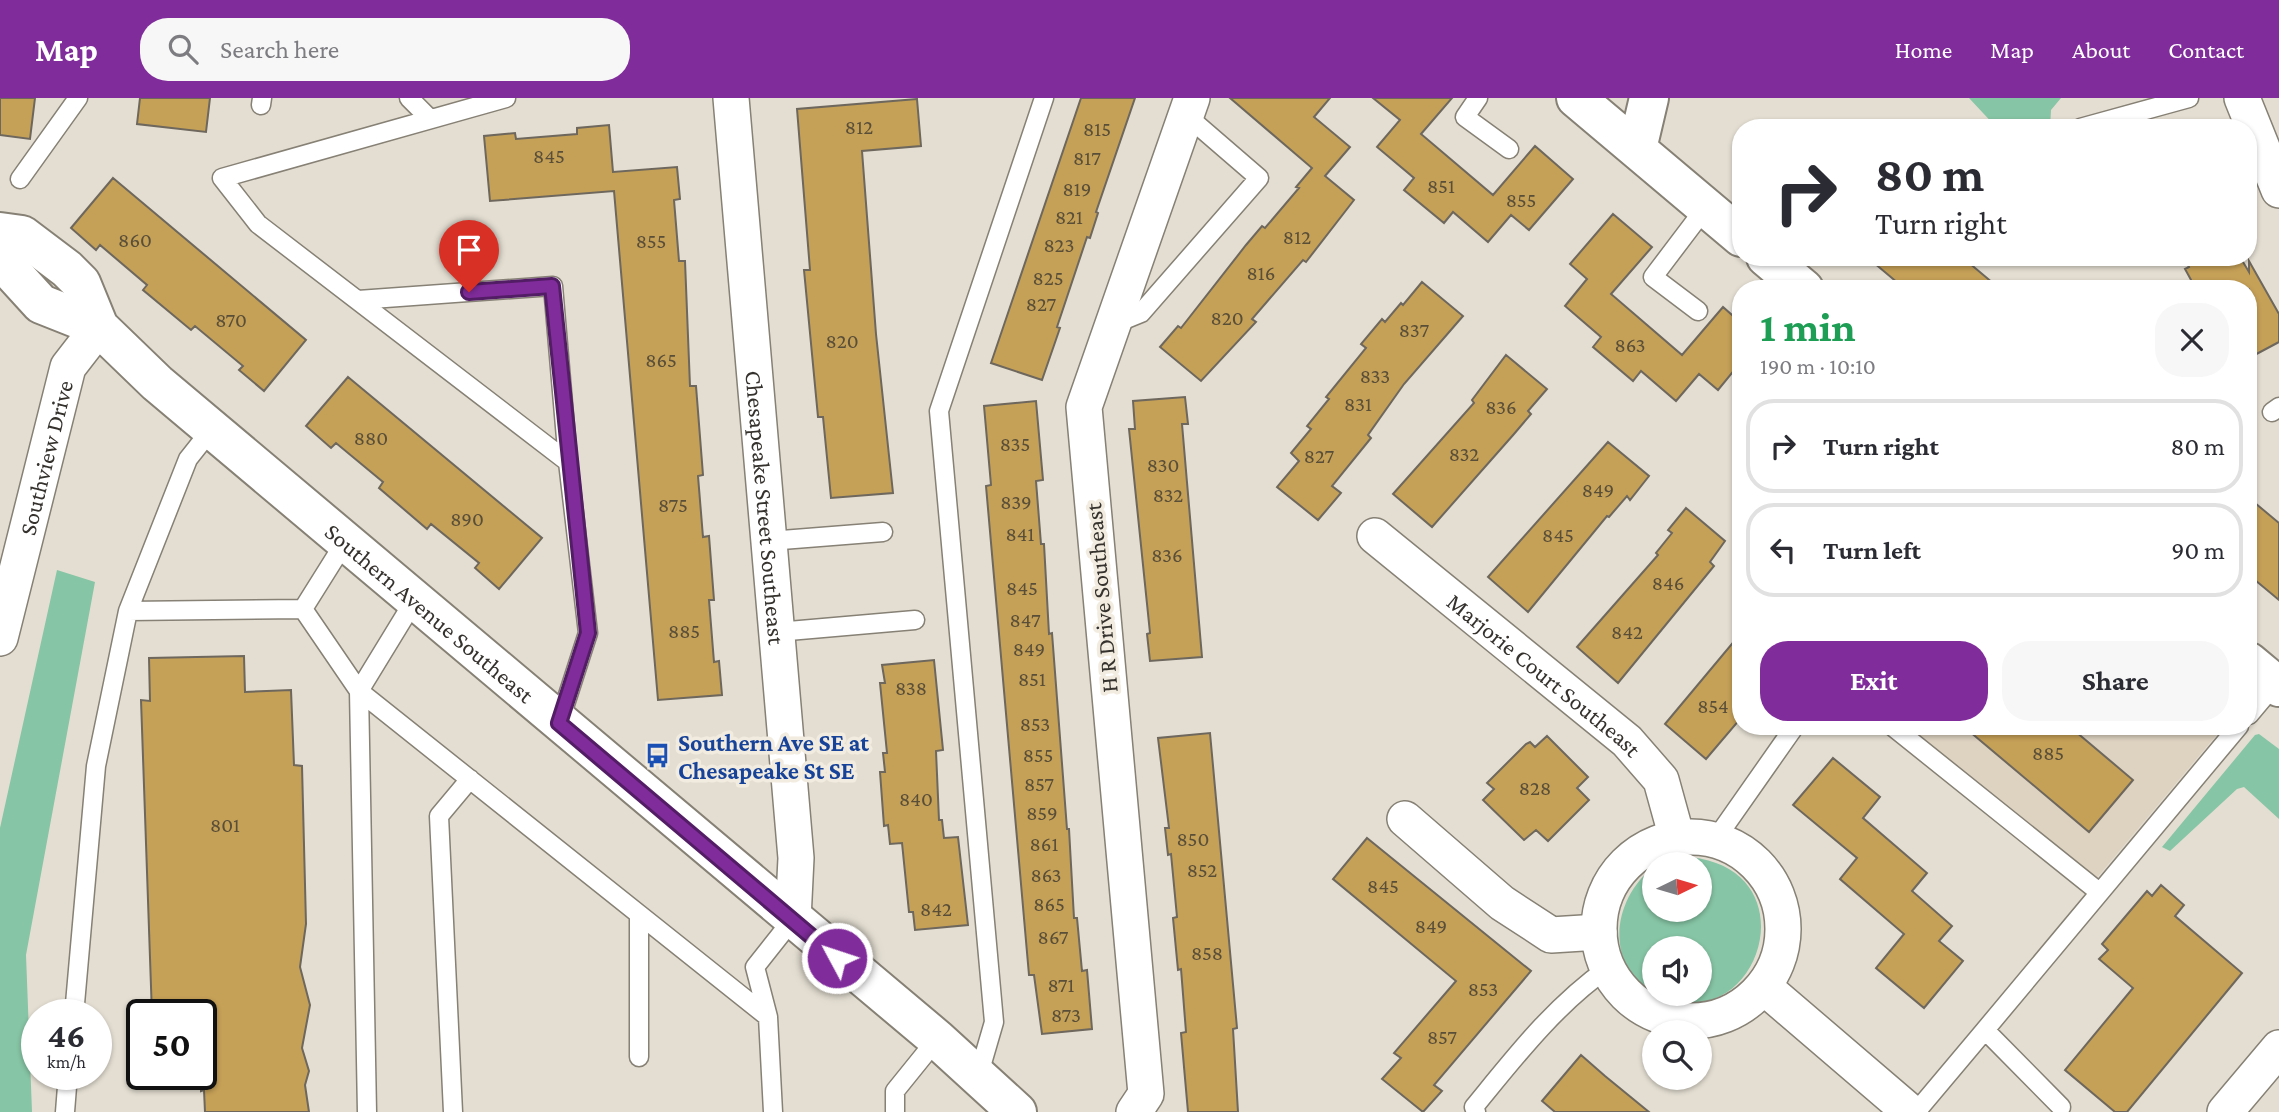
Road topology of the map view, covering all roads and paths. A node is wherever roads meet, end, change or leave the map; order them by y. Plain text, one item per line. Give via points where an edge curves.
1 (78, 98) edge
2 (408, 98) edge
3 (506, 98) edge
4 (731, 98) edge
5 (1044, 98) edge
6 (1478, 98) edge
7 (1576, 98) edge
8 (1649, 98) edge
9 (2189, 98) edge
10 (1189, 107) edge
11 (429, 118) junction
12 (2113, 119) edge
13 (2257, 140) edge
14 (1510, 149) dead end
15 (1637, 149) junction
16 (20, 179) dead end
17 (2279, 190) edge
18 (1706, 207) junction
19 (1732, 229) edge
20 (0, 232) edge
21 (0, 258) edge
22 (1777, 266) edge
23 (1793, 280) edge
24 (358, 300) junction
25 (1698, 311) dead end
26 (1113, 324) junction
27 (99, 327) junction
28 (211, 430) junction
29 (569, 462) junction
30 (883, 532) dead end
31 (1375, 536) dead end
32 (769, 541) junction
33 (345, 542) junction
34 (414, 601) junction
35 (303, 608) junction
36 (128, 611) junction
37 (915, 620) dead end
38 (777, 632) junction
39 (0, 638) edge
40 (2268, 678) edge
41 (359, 691) junction
42 (2257, 699) edge
43 (559, 723) junction
44 (1789, 735) edge
45 (1903, 735) edge
46 (2231, 735) edge
47 (470, 779) junction
48 (1405, 819) dead end
49 (1676, 838) junction
50 (1715, 839) junction
51 (2099, 892) junction
52 (639, 915) junction
53 (793, 919) junction
54 (1599, 932) junction
55 (1608, 968) junction
56 (1764, 987) junction
57 (75, 999) edge
58 (768, 1017) junction
59 (1985, 1030) junction
60 (937, 1039) junction
61 (2279, 1048) edge
62 (639, 1057) dead end
63 (978, 1079) junction
64 (67, 1090) edge
65 (2061, 1108) dead end
66 (65, 1112) edge
67 (367, 1112) edge
68 (453, 1112) edge
69 (773, 1112) edge
70 (895, 1112) edge
71 (1017, 1112) edge
72 (1134, 1112) edge
73 (1476, 1112) edge
74 (1913, 1112) edge
75 (2225, 1112) edge

1 - 16 lane
2 - 11 lane
3 - 11 lane
4 - 32 street, Chesapeake Street Southeast
5 - 63 lane via 939,411 993,1022
6 - 14 lane via 1465,117
7 - 15 main road
8 - 15 main road
9 - 12 lane
10 - 26 street, H R Drive Southeast
10 - 26 lane via 1259,178 1141,313
11 - 24 lane via 222,178 258,225
13 - 17 street
15 - 18 main road
18 - 19 main road
18 - 25 lane via 1653,277
20 - 27 main road, Southern Avenue Southeast via 22,235 67,269 81,284
21 - 27 main road, Southern Avenue Southeast via 41,304
22 - 23 main road
24 - 29 lane
24 - 29 lane via 552,286
26 - 72 street, H R Drive Southeast via 1084,407 1146,1094
27 - 28 main road, Southern Avenue Southeast
27 - 39 street, Southview Drive via 68,367
28 - 33 main road, Southern Avenue Southeast
28 - 36 lane via 188,459
29 - 43 lane via 588,633
30 - 32 lane
31 - 49 street, Marjorie Court Southeast via 1627,741 1661,780
32 - 38 street, Chesapeake Street Southeast
33 - 34 main road, Southern Avenue Southeast
33 - 35 lane
34 - 41 lane
34 - 43 main road, Southern Avenue Southeast
35 - 36 lane
35 - 41 lane
36 - 57 lane via 96,766
37 - 38 lane
38 - 53 street, Chesapeake Street Southeast via 796,858
40 - 42 lane
41 - 47 lane
41 - 67 lane
43 - 53 main road, Southern Avenue Southeast
44 - 50 lane
45 - 51 lane
46 - 51 lane
47 - 52 lane
47 - 68 lane via 439,816
48 - 54 street via 1502,903 1551,935
49 - 50 street
49 - 54 street via 1653,845 1620,870 1607,892
50 - 56 street via 1743,852 1779,898 1783,940
51 - 59 lane
52 - 58 lane
52 - 62 lane
53 - 58 lane via 755,967
53 - 60 main road, Southern Avenue Southeast
54 - 55 street
55 - 56 street via 1623,992 1639,1006 1657,1016 1687,1022 1738,1010
55 - 73 lane via 1576,990 1528,1042 1474,1107
56 - 74 street
58 - 69 lane
59 - 65 lane
59 - 74 lane
60 - 63 main road, Southern Avenue Southeast
60 - 70 lane via 895,1091
61 - 75 street
63 - 71 main road, Southern Avenue Southeast
64 - 66 lane

